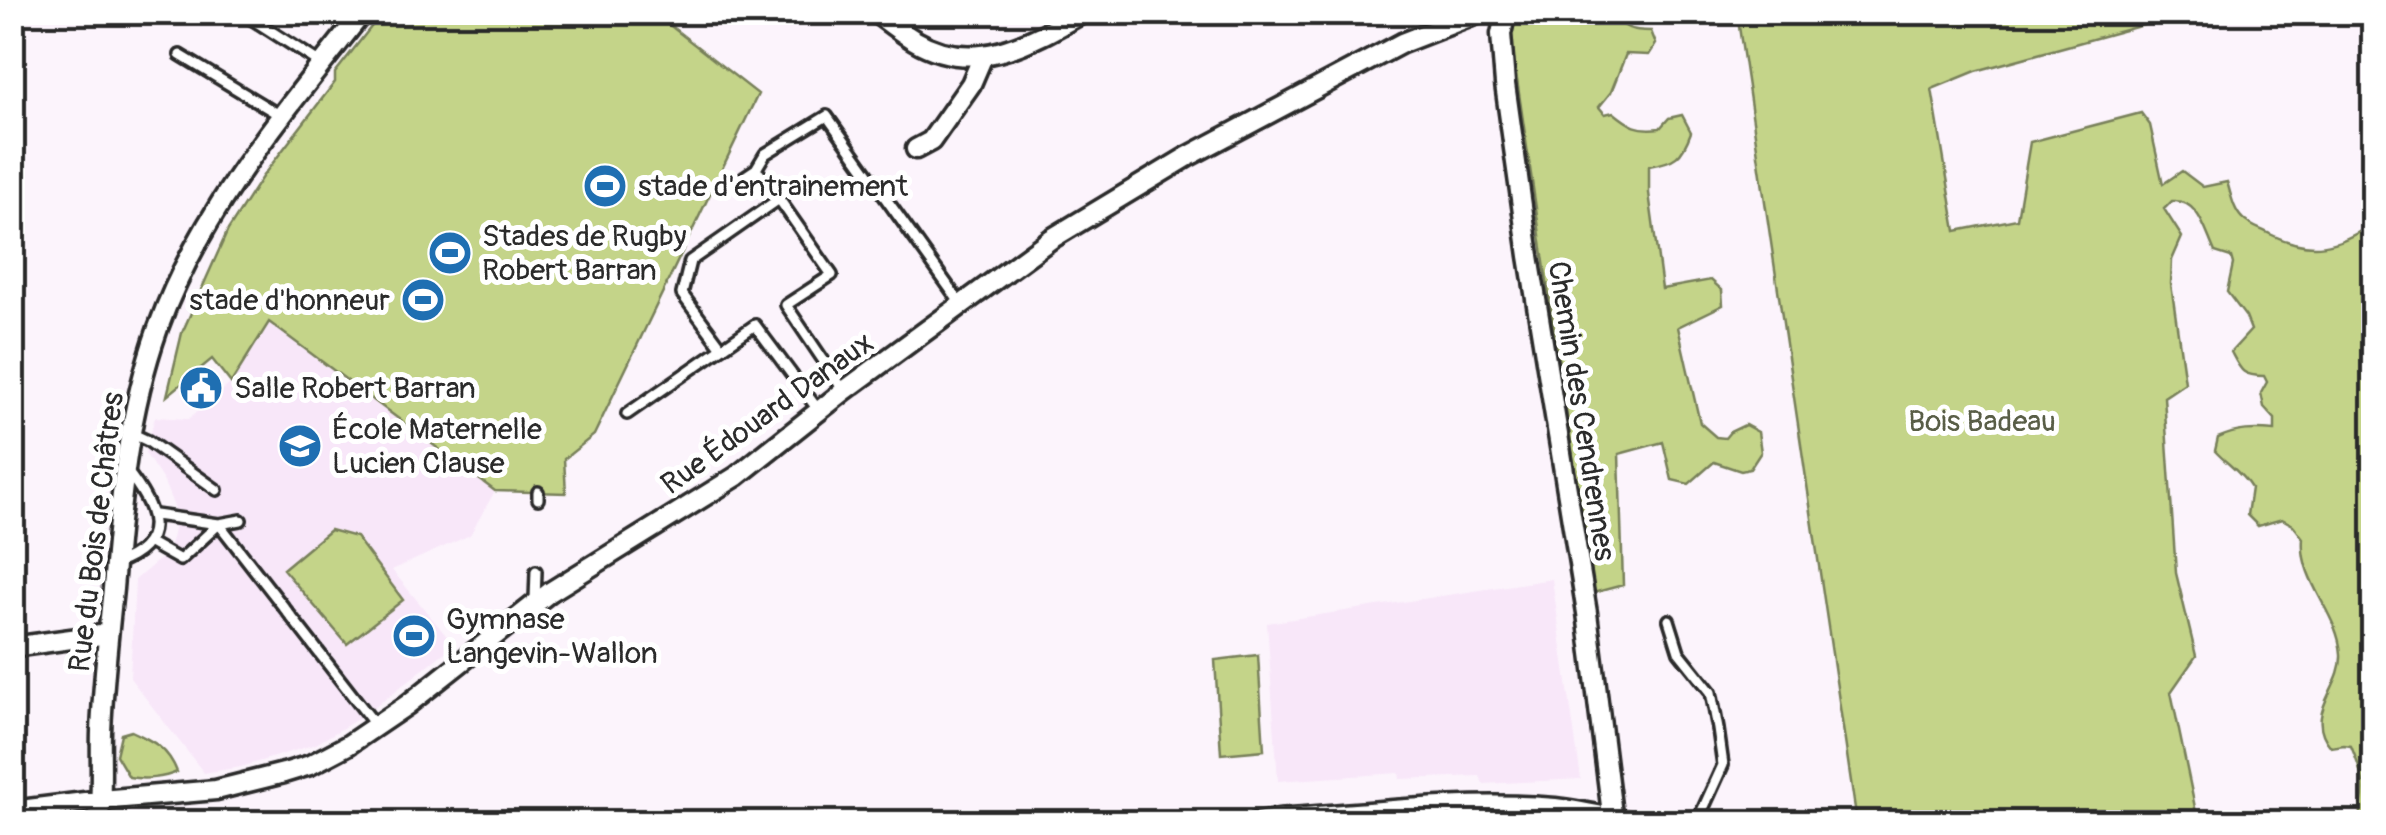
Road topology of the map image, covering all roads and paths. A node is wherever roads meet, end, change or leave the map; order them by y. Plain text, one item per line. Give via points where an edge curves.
1 (362, 12) edge
2 (875, 12) edge
3 (1084, 12) edge
4 (1482, 12) edge
5 (1506, 12) edge
6 (244, 14) edge
7 (180, 54) dead end
8 (983, 56) junction
9 (322, 64) junction
10 (280, 116) junction
11 (916, 149) dead end
12 (756, 169) junction
13 (744, 177) dead end
14 (778, 199) junction
15 (961, 304) junction
16 (722, 348) junction
17 (844, 392) junction
18 (819, 411) junction
19 (628, 414) dead end
20 (132, 433) junction
21 (125, 468) junction
22 (217, 490) dead end
23 (155, 516) junction
24 (242, 520) dead end
25 (219, 524) junction
26 (148, 542) junction
27 (115, 564) junction
28 (536, 570) dead end
29 (535, 603) junction
30 (1668, 620) dead end
31 (108, 634) junction
32 (12, 647) edge
33 (377, 727) junction
34 (101, 800) junction
35 (12, 812) edge
36 (1619, 821) edge
37 (98, 822) edge
38 (1257, 822) edge
39 (1697, 822) edge

1 - 9 street, Rue du Bois de Châtres
2 - 8 street via 938,51
3 - 8 street via 1019,46
4 - 15 street, Rue Édouard Danaux via 1402,43 1187,157 1051,239
5 - 36 street, Chemin des Cendrennes via 1501,34 1529,256
6 - 9 lane
7 - 10 lane
8 - 11 street via 931,141
9 - 10 street, Rue du Bois de Châtres
10 - 20 street, Rue du Bois de Châtres via 214,212 171,295
12 - 13 lane
12 - 14 lane
12 - 15 lane via 765,154 826,116
14 - 16 lane via 690,261 682,294
14 - 17 lane via 832,275 786,305
15 - 17 street, Rue Édouard Danaux
16 - 18 lane via 755,325
16 - 19 lane
17 - 18 street, Rue Édouard Danaux
18 - 29 street, Rue Édouard Danaux via 737,476
20 - 21 street, Rue du Bois de Châtres
20 - 22 lane
21 - 23 lane
21 - 27 street, Rue du Bois de Châtres
23 - 25 lane
23 - 26 lane
24 - 25 lane
25 - 26 lane via 176,563
25 - 33 lane
26 - 27 lane
27 - 31 street, Rue du Bois de Châtres
28 - 29 lane
29 - 33 street, Rue Édouard Danaux
30 - 39 lane via 1679,652 1710,692 1718,729 1723,765
31 - 32 street
31 - 34 street, Rue du Bois de Châtres
33 - 34 street, Rue Édouard Danaux via 310,764 257,781
34 - 35 street, Rue Édouard Danaux
34 - 37 street, Rue du Bois de Châtres
36 - 38 street via 1507,806

